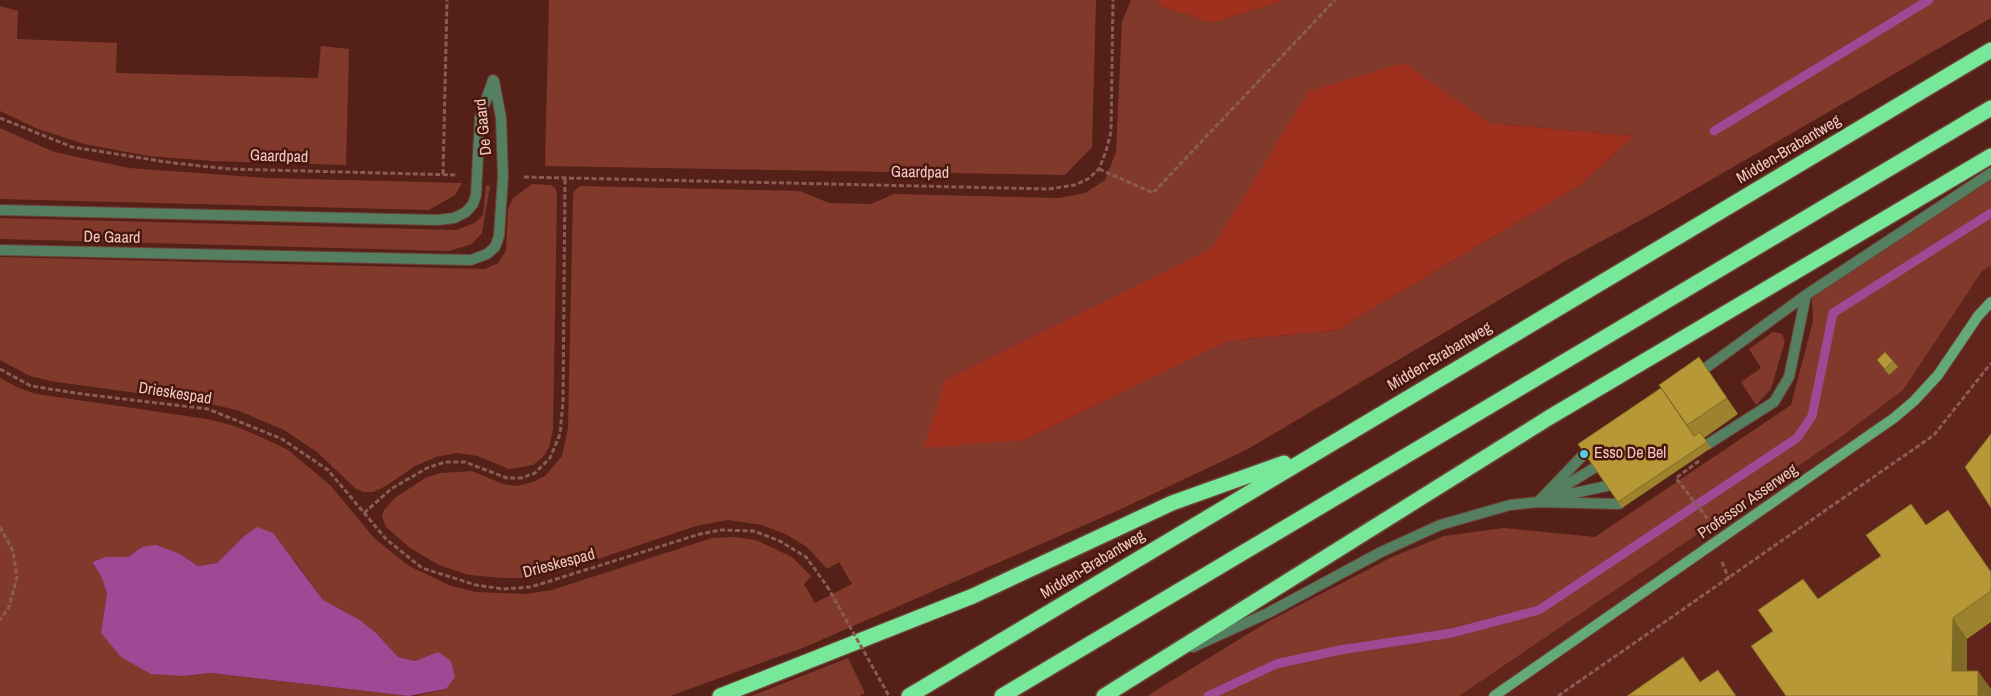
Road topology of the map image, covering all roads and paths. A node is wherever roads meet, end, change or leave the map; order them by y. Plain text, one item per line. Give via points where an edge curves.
1 (447, 0) edge
2 (1113, 0) edge
3 (1335, 0) edge
4 (1991, 50) edge
5 (1991, 108) edge
6 (0, 118) edge
7 (1991, 156) edge
8 (1099, 169) junction
9 (1991, 173) edge
10 (443, 174) junction
11 (477, 176) junction
12 (503, 176) junction
13 (565, 178) junction
14 (0, 210) edge
15 (0, 250) edge
16 (1806, 294) junction
17 (1991, 302) edge
18 (1991, 363) edge
19 (0, 369) edge
20 (1688, 380) edge
21 (1708, 444) joint
22 (1316, 452) junction
23 (1584, 454) edge
24 (1594, 468) edge
25 (1607, 486) edge
26 (1538, 502) junction
27 (1619, 504) edge
28 (364, 513) junction
29 (1703, 513) dead end
30 (0, 527) edge
31 (0, 620) edge
32 (1146, 668) junction
33 (720, 696) edge
34 (889, 696) edge
35 (909, 696) edge
36 (1002, 696) edge
37 (1104, 696) edge
38 (1494, 696) edge
39 (1558, 696) edge

1 - 10 path
2 - 8 path via 1110,132
3 - 8 path via 1153,193
4 - 22 highway, Midden-Brabantweg
5 - 36 highway
6 - 10 path, Gaardpad via 72,148 174,163 230,169
7 - 32 highway via 1550,417
8 - 13 path, Gaardpad via 1075,185 1049,189
9 - 16 street
10 - 11 path, Gaardpad
11 - 12 street, De Gaard via 480,117 493,80 501,118
11 - 14 street, De Gaard via 476,195 466,212 438,220
12 - 13 path, Gaardpad
12 - 15 street, De Gaard via 500,236 495,247 471,260
13 - 28 path via 563,402 560,434 550,458 535,473 521,478 506,478 465,462 445,462 427,468 391,489
16 - 20 street
16 - 21 street via 1788,377 1774,402
17 - 38 street, Professor Asserweg via 1938,375 1914,402 1894,418
18 - 39 path via 1934,435
19 - 28 path, Drieskespad via 31,386 208,409 282,439 328,470
21 - 29 path via 1713,451 1676,478
22 - 33 highway via 1172,503 972,596
22 - 35 highway, Midden-Brabantweg
23 - 26 street
24 - 26 street
25 - 26 street
26 - 27 street
26 - 32 street via 1510,505 1440,525 1381,552 1268,613
28 - 34 path, Drieskespad, bridge via 386,539 422,568 476,585 503,589 531,587 686,538 721,530 754,531 780,541 806,557
30 - 31 path via 13,551 16,577 9,607
32 - 37 highway

